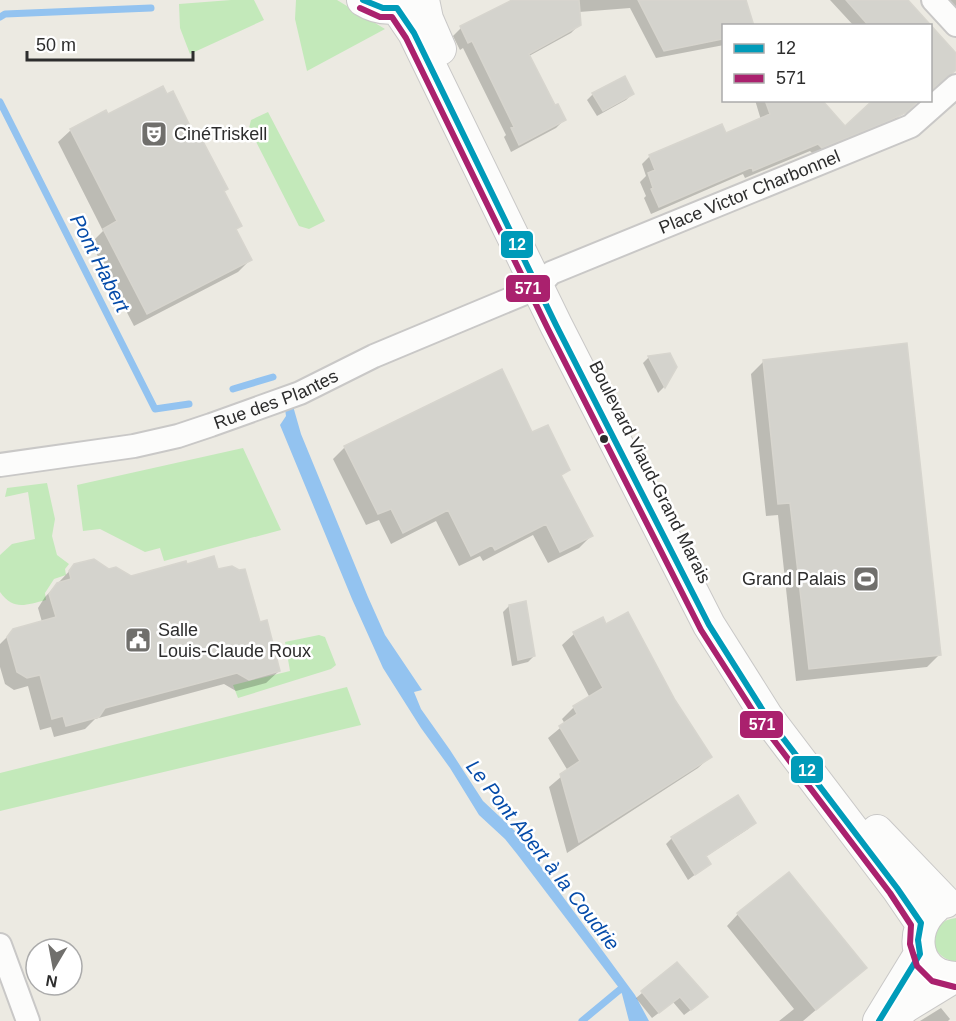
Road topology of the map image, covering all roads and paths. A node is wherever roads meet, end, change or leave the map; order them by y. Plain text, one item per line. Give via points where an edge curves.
1 (363, 0) edge
2 (933, 0) edge
3 (412, 3) edge
4 (956, 25) edge
5 (956, 86) edge
6 (544, 280) junction
7 (0, 465) edge
8 (951, 901) edge
9 (921, 923) junction
10 (0, 945) edge
11 (920, 954) junction
12 (954, 978) edge
13 (27, 1021) edge
14 (879, 1021) edge
15 (888, 1021) edge

1 - 3 main road via 383,8
2 - 4 street
3 - 6 main road, Boulevard Viaud-Grand Marais via 414,33
5 - 6 street, Place Victor Charbonnel via 911,126
6 - 7 street, Rue des Plantes via 300,393 211,425 134,446
6 - 8 main road, Boulevard Viaud-Grand Marais via 725,616 783,707 862,815
6 - 9 main road, Boulevard Viaud-Grand Marais via 709,625 768,717
8 - 9 main road via 935,907
9 - 11 main road
10 - 13 street
11 - 12 main road via 933,970
11 - 14 main road
12 - 15 main road

